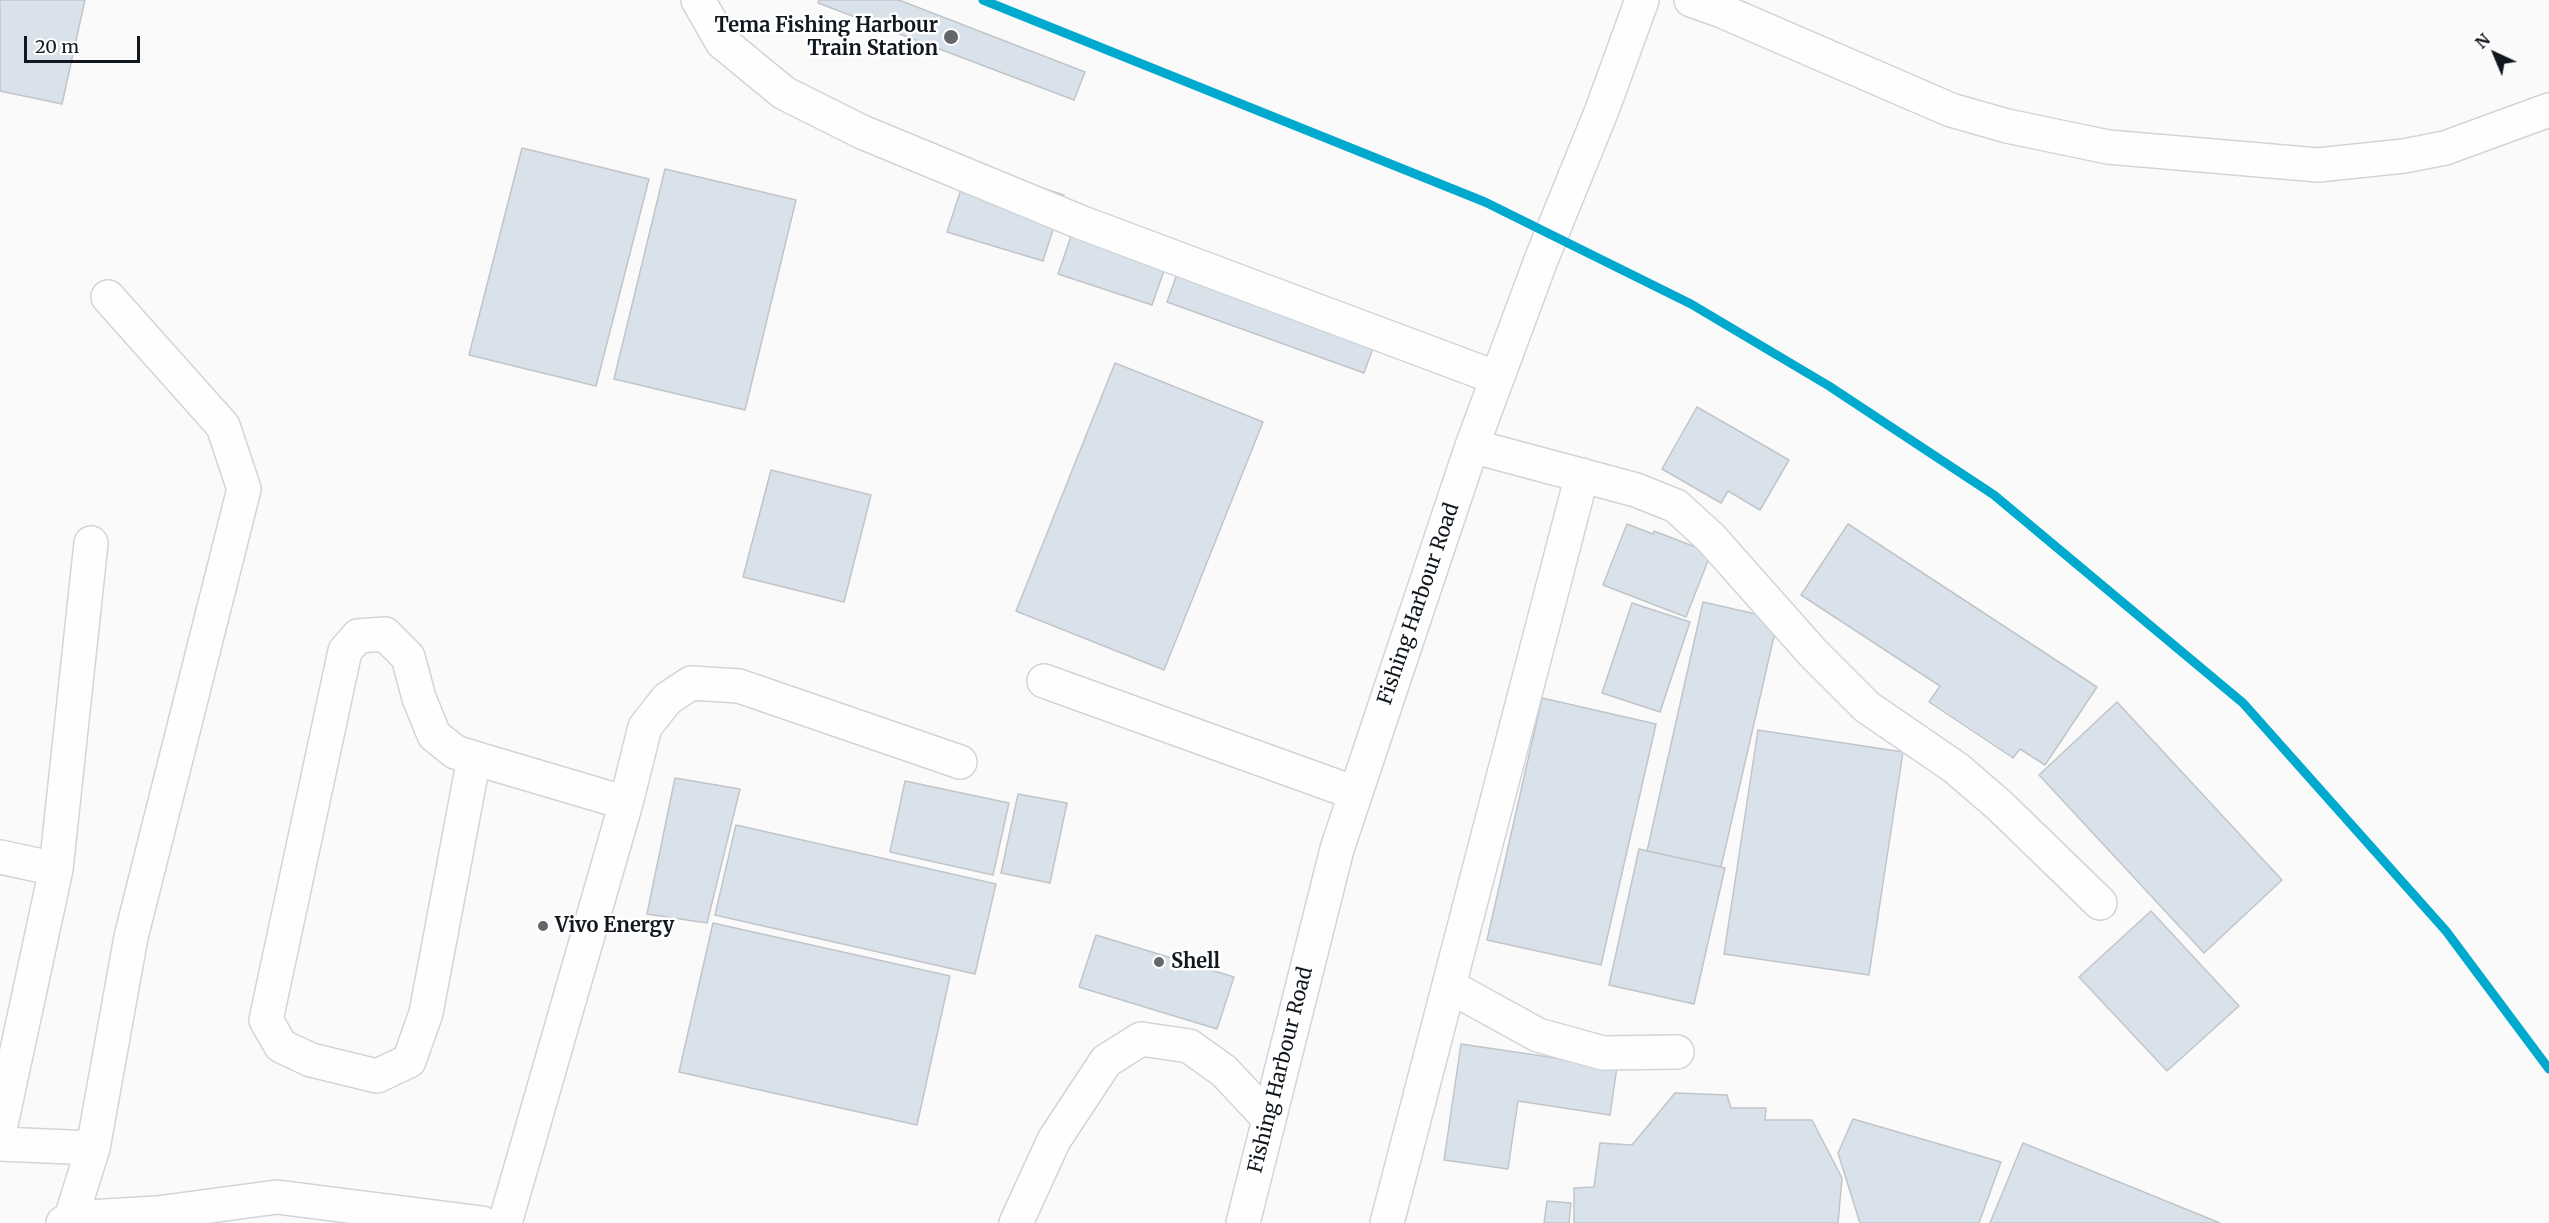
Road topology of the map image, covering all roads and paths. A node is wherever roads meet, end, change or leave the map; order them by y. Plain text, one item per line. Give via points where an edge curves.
1 (698, 0) edge
2 (1642, 0) edge
3 (1691, 0) edge
4 (2549, 110) edge
5 (108, 297) dead end
6 (1497, 378) junction
7 (1472, 446) junction
8 (1582, 475) junction
9 (91, 543) dead end
10 (1044, 681) dead end
11 (474, 758) junction
12 (960, 762) dead end
13 (1355, 793) junction
14 (626, 803) junction
15 (0, 857) edge
16 (56, 869) junction
17 (2100, 903) dead end
18 (1449, 986) junction
19 (1677, 1052) dead end
20 (6, 1074) edge
21 (1268, 1118) junction
22 (0, 1129) edge
23 (0, 1144) edge
24 (93, 1148) junction
25 (67, 1221) edge
26 (482, 1223) edge
27 (505, 1223) edge
28 (1016, 1223) edge
29 (1243, 1223) edge
30 (1387, 1223) edge

1 - 6 street via 722,42 784,93 862,132 1080,222
2 - 6 street, Fishing Harbour Road
3 - 4 street via 1952,110 2108,147 2318,165 2445,148
5 - 24 street via 224,426 244,489 130,937
6 - 7 street, Fishing Harbour Road
7 - 8 street
7 - 13 street, Fishing Harbour Road
8 - 17 street via 1676,506 1712,538 1813,653 1867,707 1956,768
8 - 18 street
9 - 16 street
10 - 13 street
11 - 11 street via 455,752 434,735 408,657 385,634 358,636 345,651 266,1020 281,1046 311,1060 377,1076 409,1061 426,1013
11 - 14 street
12 - 14 street via 739,686 691,683 666,699 645,727
13 - 21 street, Fishing Harbour Road
14 - 27 street
15 - 16 street
16 - 20 street
18 - 19 street via 1538,1035 1603,1053
18 - 30 street
20 - 22 street
21 - 28 street via 1224,1071 1189,1046 1141,1039 1106,1061 1054,1140
21 - 29 street, Fishing Harbour Road
23 - 24 street
24 - 25 street
25 - 26 street via 277,1197

